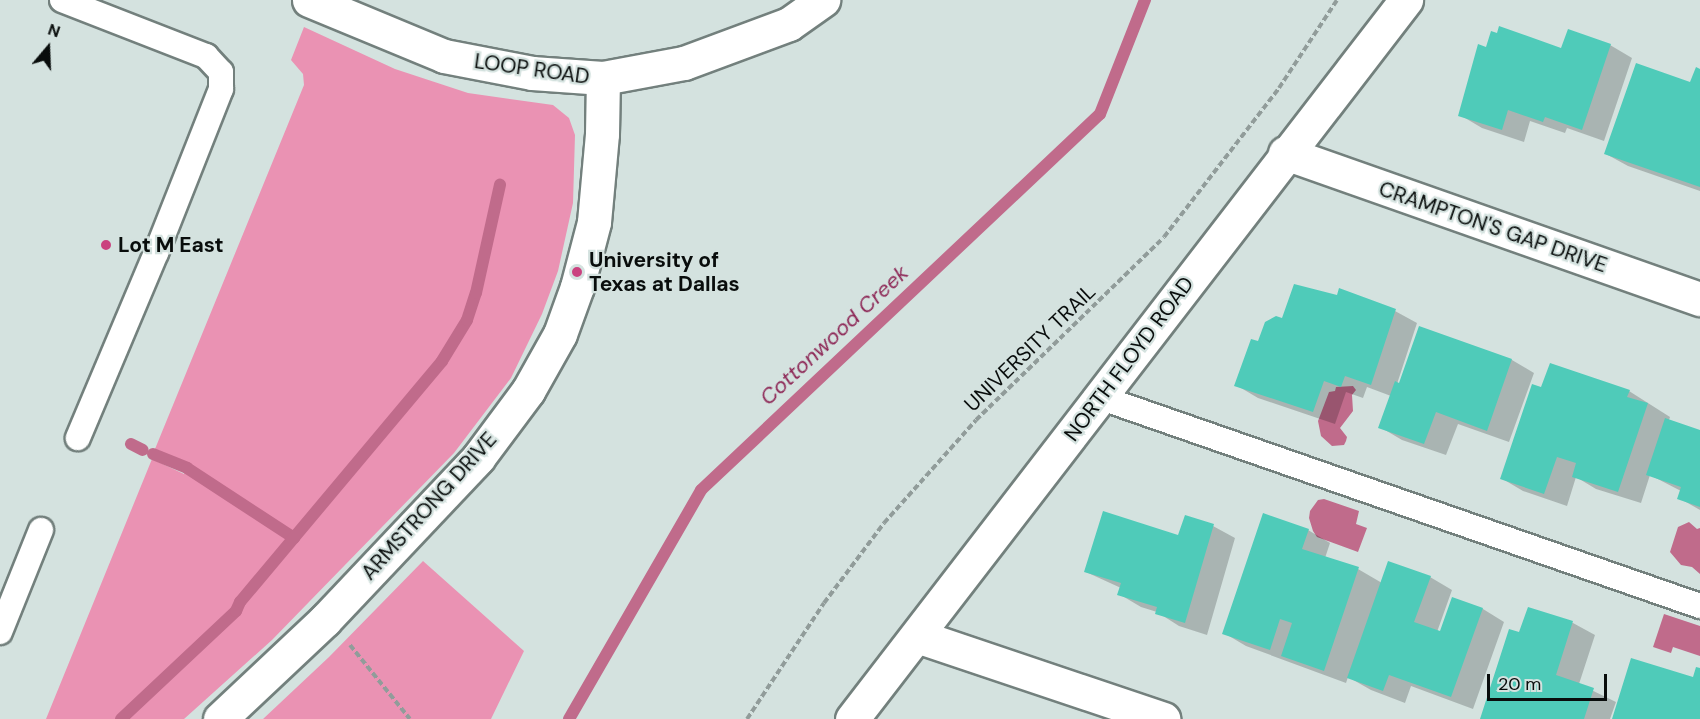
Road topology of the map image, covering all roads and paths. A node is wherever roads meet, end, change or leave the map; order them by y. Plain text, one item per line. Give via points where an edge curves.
1 (62, 0) edge
2 (309, 0) edge
3 (823, 0) edge
4 (1337, 0) edge
5 (1406, 0) edge
6 (603, 78) junction
7 (1285, 153) junction
8 (1700, 299) edge
9 (1100, 397) junction
10 (78, 438) dead end
11 (41, 531) dead end
12 (1700, 606) edge
13 (325, 620) junction
14 (0, 632) edge
15 (917, 636) junction
16 (220, 719) edge
17 (410, 719) edge
18 (747, 719) edge
19 (852, 719) edge
20 (1163, 719) edge

1 - 10 lane via 206,56 221,72 221,89
2 - 6 street, LOOP ROAD via 444,56 532,74
3 - 6 street, LOOP ROAD via 789,24 684,63
4 - 18 path, UNIVERSITY TRAIL via 1279,88 1164,237 976,420 884,523 818,612
5 - 7 street, NORTH FLOYD ROAD
6 - 13 street, ARMSTRONG DRIVE via 594,222 560,334 528,391 478,458
7 - 8 street, CRAMPTON'S GAP DRIVE
7 - 9 street, NORTH FLOYD ROAD
9 - 12 lane
9 - 15 street, NORTH FLOYD ROAD
11 - 14 lane
13 - 16 street, ARMSTRONG DRIVE
13 - 17 path via 346,639
15 - 19 street, NORTH FLOYD ROAD
15 - 20 street

